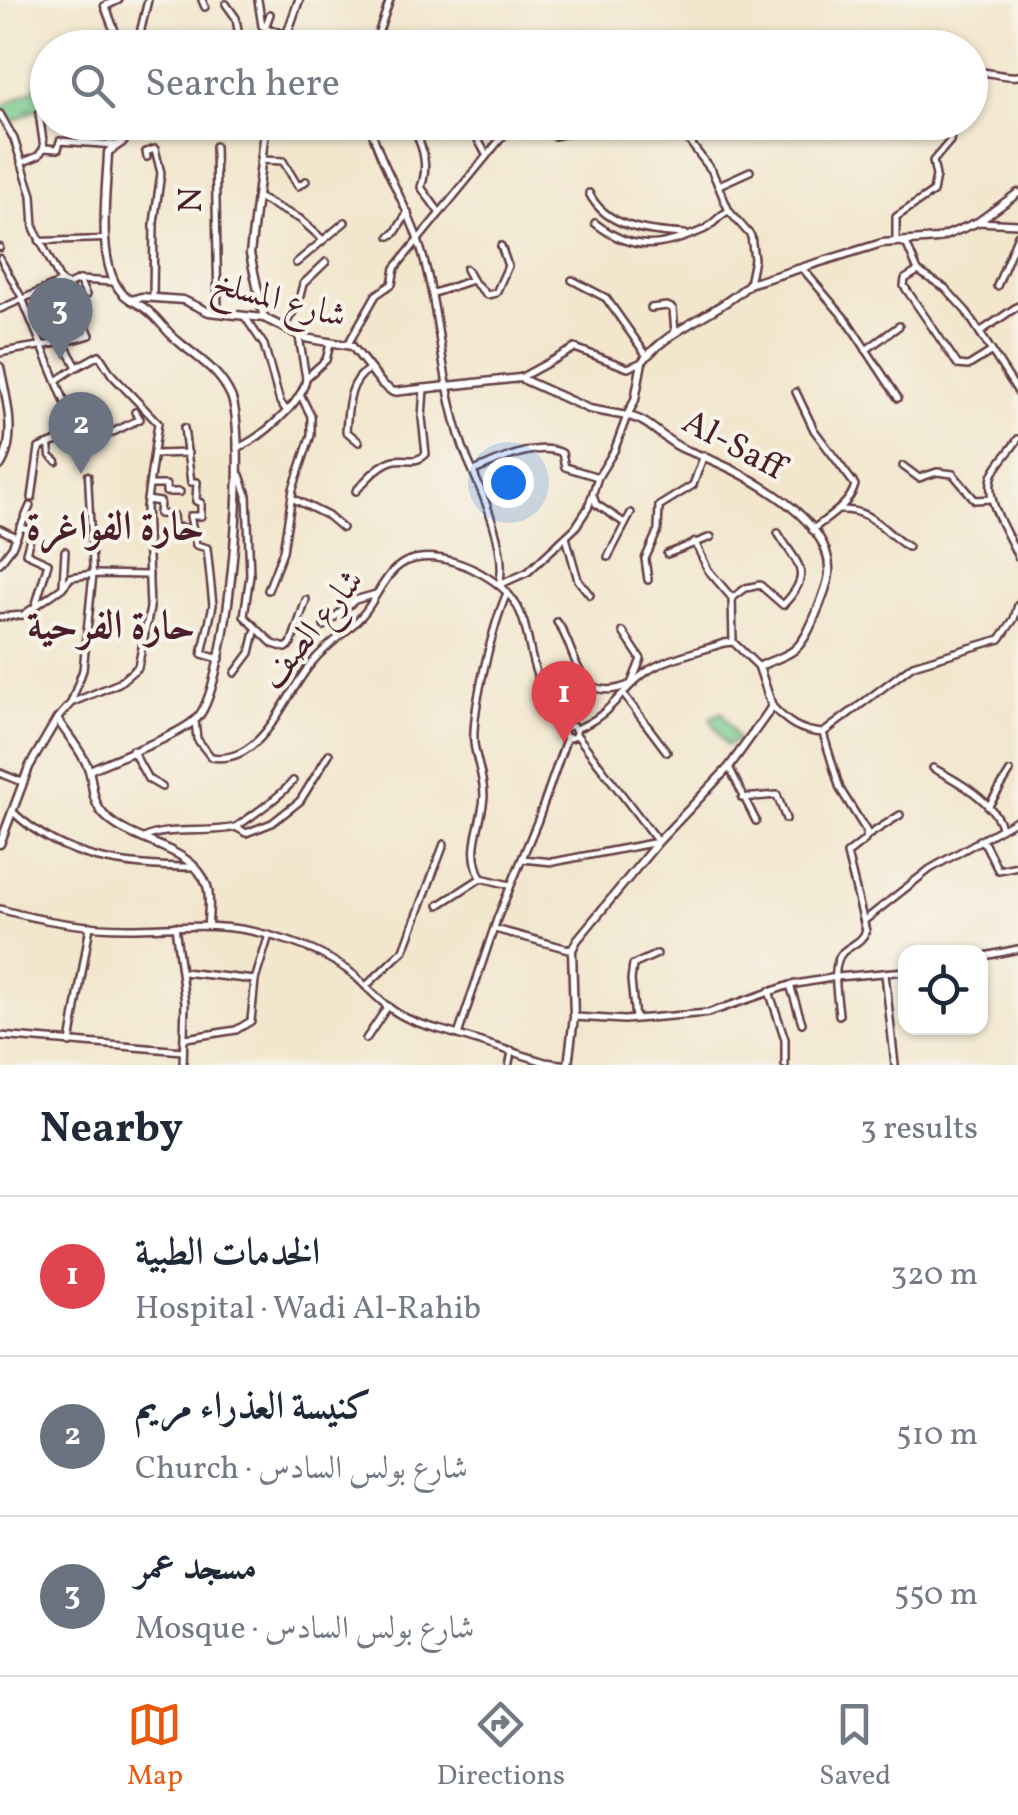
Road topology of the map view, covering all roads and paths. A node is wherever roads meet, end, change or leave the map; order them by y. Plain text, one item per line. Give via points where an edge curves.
1 (118, 0) edge
2 (148, 0) edge
3 (258, 0) edge
4 (300, 0) edge
5 (390, 0) edge
6 (226, 4) dead end
7 (270, 14) dead end
8 (265, 28) junction
9 (114, 30) edge
10 (143, 30) edge
11 (237, 30) edge
12 (271, 30) edge
13 (288, 30) edge
14 (380, 30) edge
15 (988, 74) edge
16 (1018, 76) edge
17 (0, 114) edge
18 (43, 140) edge
19 (124, 140) edge
20 (264, 140) edge
21 (377, 140) edge
22 (419, 140) edge
23 (478, 140) edge
24 (499, 140) edge
25 (688, 140) edge
26 (950, 140) edge
27 (116, 145) junction
28 (216, 146) dead end
29 (44, 148) junction
30 (486, 154) junction
31 (147, 157) dead end
32 (262, 160) junction
33 (22, 163) junction
34 (750, 171) dead end
35 (306, 181) dead end
36 (719, 186) junction
37 (589, 193) dead end
38 (1018, 193) edge
39 (257, 196) junction
40 (730, 211) junction
41 (408, 212) junction
42 (439, 212) junction
43 (344, 222) dead end
44 (978, 222) junction
45 (595, 224) dead end
46 (1018, 224) edge
47 (688, 234) junction
48 (1018, 235) edge
49 (390, 236) dead end
50 (322, 238) junction
51 (106, 239) junction
52 (918, 239) junction
53 (39, 241) junction
54 (898, 241) junction
55 (419, 242) junction
56 (500, 246) dead end
57 (910, 252) junction
58 (0, 258) edge
59 (326, 262) dead end
60 (296, 263) dead end
61 (802, 268) junction
62 (466, 269) dead end
63 (918, 271) junction
64 (79, 280) junction
65 (472, 280) junction
66 (572, 280) dead end
67 (60, 282) junction
68 (114, 282) junction
69 (749, 284) junction
70 (68, 285) junction
71 (997, 286) dead end
72 (434, 293) junction
73 (86, 294) dead end
74 (22, 298) junction
75 (153, 298) junction
76 (130, 300) junction
77 (1018, 306) edge
78 (651, 308) dead end
79 (0, 310) edge
80 (218, 314) junction
81 (245, 317) junction
82 (264, 318) junction
83 (284, 326) junction
84 (899, 326) dead end
85 (980, 332) junction
86 (299, 335) junction
87 (674, 335) junction
88 (63, 342) junction
89 (40, 344) junction
90 (330, 344) junction
91 (348, 344) junction
92 (866, 350) junction
93 (992, 351) junction
94 (0, 353) edge
95 (645, 359) junction
96 (0, 367) edge
97 (77, 367) junction
98 (370, 368) junction
99 (306, 378) junction
100 (520, 378) junction
101 (56, 382) junction
102 (448, 384) junction
103 (424, 388) junction
104 (796, 392) dead end
105 (1018, 392) edge
106 (300, 394) junction
107 (898, 398) dead end
108 (286, 411) junction
109 (135, 412) dead end
110 (627, 416) junction
111 (184, 428) dead end
112 (74, 433) junction
113 (1018, 439) edge
114 (359, 442) dead end
115 (49, 444) junction
116 (236, 448) junction
117 (83, 450) dead end
118 (156, 453) junction
119 (188, 453) junction
120 (704, 455) junction
121 (57, 462) dead end
122 (237, 463) junction
123 (0, 466) edge
124 (904, 466) dead end
125 (474, 471) junction
126 (88, 475) dead end
127 (598, 477) junction
128 (149, 488) junction
129 (356, 491) dead end
130 (180, 492) dead end
131 (593, 493) junction
132 (292, 498) junction
133 (992, 499) junction
134 (147, 500) junction
135 (596, 504) junction
136 (588, 508) junction
137 (837, 510) junction
138 (630, 513) dead end
139 (623, 522) junction
140 (20, 527) junction
141 (193, 528) junction
142 (342, 528) dead end
143 (0, 529) edge
144 (812, 530) junction
145 (778, 533) dead end
146 (566, 536) junction
147 (16, 537) junction
148 (712, 537) dead end
149 (695, 542) junction
150 (908, 547) dead end
151 (65, 551) dead end
152 (667, 554) dead end
153 (1018, 557) edge
154 (608, 558) dead end
155 (0, 562) edge
156 (93, 574) junction
157 (149, 575) junction
158 (648, 580) dead end
159 (499, 585) junction
160 (62, 588) junction
161 (268, 590) dead end
162 (507, 592) junction
163 (376, 594) junction
164 (590, 595) dead end
165 (732, 598) junction
166 (306, 600) dead end
167 (1018, 605) edge
168 (35, 607) junction
169 (0, 616) edge
170 (556, 622) dead end
171 (324, 626) dead end
172 (256, 630) junction
173 (623, 632) dead end
174 (733, 642) junction
175 (220, 659) junction
176 (759, 667) junction
177 (235, 673) dead end
178 (631, 684) junction
179 (624, 694) junction
180 (71, 703) junction
181 (772, 706) junction
182 (58, 719) junction
183 (195, 721) junction
184 (184, 728) junction
185 (573, 730) junction
186 (823, 733) junction
187 (196, 739) junction
188 (132, 750) junction
189 (668, 752) dead end
190 (329, 754) dead end
191 (729, 768) junction
192 (933, 768) dead end
193 (90, 770) junction
194 (1010, 772) dead end
195 (0, 773) edge
196 (294, 781) dead end
197 (22, 782) junction
198 (162, 787) dead end
199 (742, 798) junction
200 (988, 807) junction
201 (13, 812) junction
202 (900, 816) dead end
203 (999, 817) junction
204 (786, 819) dead end
205 (1018, 819) edge
206 (756, 822) dead end
207 (1010, 822) junction
208 (1002, 827) junction
209 (236, 828) junction
210 (867, 836) junction
211 (143, 839) junction
212 (979, 840) junction
213 (658, 842) junction
214 (0, 844) edge
215 (444, 844) dead end
216 (522, 859) junction
217 (1018, 866) edge
218 (194, 867) junction
219 (481, 878) junction
220 (510, 885) junction
221 (438, 905) dead end
222 (0, 909) edge
223 (865, 920) junction
224 (208, 924) junction
225 (90, 926) junction
226 (175, 926) junction
227 (494, 929) junction
228 (269, 935) junction
229 (1018, 949) edge
230 (572, 950) junction
231 (657, 954) dead end
232 (988, 956) edge
233 (182, 972) junction
234 (898, 972) edge
235 (884, 974) junction
236 (837, 976) junction
237 (255, 980) junction
238 (790, 985) junction
239 (366, 986) junction
240 (770, 991) junction
241 (388, 1006) junction
242 (839, 1015) dead end
243 (574, 1018) junction
244 (635, 1019) junction
245 (802, 1023) dead end
246 (458, 1034) junction
247 (0, 1036) edge
248 (186, 1038) junction
249 (366, 1039) dead end
250 (70, 1043) junction
251 (512, 1050) junction
252 (183, 1051) junction
253 (544, 1064) edge
254 (183, 1065) edge
255 (509, 1065) edge
256 (568, 1065) edge
257 (785, 1065) edge
258 (895, 1065) edge

1 - 9 street via 105,6
2 - 10 street
3 - 8 street
4 - 13 street
5 - 14 street
6 - 11 street
7 - 8 street
8 - 12 street
15 - 16 street
17 - 33 street
18 - 29 street
19 - 27 street
20 - 32 street
21 - 41 street
22 - 42 street via 422,187
23 - 30 street
24 - 30 street
25 - 36 street
26 - 54 street via 933,160 932,192 896,217
27 - 29 street via 60,141 58,149
27 - 51 street via 108,152 103,198
28 - 80 street, N
29 - 33 street
30 - 42 street
31 - 75 street via 155,149 161,173
32 - 35 street via 283,161 298,186
32 - 39 street
33 - 53 street
34 - 36 street
36 - 40 street
37 - 47 street via 612,220
38 - 44 street
39 - 50 street
39 - 82 street via 250,254
40 - 47 street
40 - 69 street via 753,240
41 - 49 street
41 - 55 street
42 - 55 street
43 - 50 street
44 - 46 street
44 - 52 street
45 - 47 street via 634,244 666,244
48 - 71 street
50 - 60 street
51 - 53 street
51 - 68 street
52 - 54 street
52 - 57 street
53 - 67 street
54 - 57 street
54 - 61 street
55 - 72 street
55 - 91 street
56 - 65 street via 508,266 496,292 487,294
57 - 63 street
58 - 74 street
59 - 83 street via 303,284
61 - 69 street
61 - 92 street
62 - 65 street
63 - 85 street via 952,293
63 - 93 street via 904,286 958,365
64 - 68 street
64 - 70 street
64 - 73 street
65 - 72 street
66 - 95 street via 606,298
67 - 70 street
67 - 74 street
68 - 76 street
69 - 87 street
70 - 88 street via 91,333
72 - 102 street
74 - 79 street
74 - 89 street
75 - 76 street, شارع المسلخ
75 - 80 street, شارع المسلخ via 183,300
76 - 116 street via 218,371 236,410
77 - 85 street
78 - 87 street via 673,309
80 - 81 street, شارع المسلخ
81 - 82 street, شارع المسلخ
81 - 108 street via 264,345
82 - 83 street, شارع المسلخ
83 - 86 street, شارع المسلخ
84 - 92 street
85 - 93 street
86 - 90 street, شارع المسلخ
86 - 99 street
87 - 95 street
88 - 89 street
88 - 97 street
89 - 94 street
89 - 101 street
90 - 91 street, شارع المسلخ
90 - 99 street via 326,360
91 - 98 street, شارع المسلخ
92 - 107 street
93 - 105 street
95 - 100 street via 628,368 575,348
95 - 110 street
96 - 123 street via 9,434
97 - 101 street
97 - 118 street via 99,355 158,423
98 - 103 street, شارع المسلخ via 393,392
98 - 114 street via 354,381 349,404 346,430
99 - 106 street
100 - 102 street, شارع المسلخ
100 - 110 street, شارع المسلخ via 589,409
101 - 112 street
102 - 103 street, شارع المسلخ
102 - 125 street
103 - 129 street via 426,454 386,463
104 - 137 street via 819,437 853,480 854,492
106 - 108 street
106 - 132 street via 311,435
108 - 116 street via 258,438
109 - 112 street via 140,419 109,434 100,423
110 - 120 street, Al-Saff
110 - 127 street
111 - 119 street
112 - 115 street
112 - 117 street
113 - 133 street via 994,472
115 - 121 street
115 - 140 street via 40,448
116 - 122 street
118 - 119 street
118 - 128 street
119 - 141 street via 202,516 190,516
120 - 144 street, Al-Saff via 768,491
120 - 158 street via 693,485 659,506 658,530 644,559
122 - 172 street via 247,495 250,576 244,616
122 - 175 street
124 - 133 street via 919,478 953,474 975,500
125 - 127 street via 510,455 553,449 562,453 565,467
125 - 159 street via 494,530
126 - 156 street
127 - 131 street
128 - 130 street via 166,485 166,492
128 - 134 street
131 - 135 street
131 - 136 street
132 - 142 street
132 - 161 street
133 - 153 street
134 - 141 street via 160,502 159,514 173,514 174,526
134 - 157 street
135 - 136 street
135 - 139 street
136 - 146 street
137 - 144 street
137 - 150 street via 874,518
138 - 139 street
139 - 154 street
140 - 147 street
140 - 168 street via 32,531 26,554 48,562
141 - 175 street via 196,545 207,548 213,605 202,654
143 - 147 street
144 - 176 street, Al-Saff via 828,564 820,603 797,647
145 - 165 street via 800,568 796,590 783,605 760,585
146 - 159 street via 528,572
146 - 164 street via 578,580
147 - 155 street
148 - 149 street
149 - 152 street
149 - 165 street
151 - 160 street
156 - 157 street
156 - 160 street via 71,578
156 - 180 street via 83,670
157 - 180 street via 138,668
159 - 162 street
159 - 163 street, شارع الصف via 455,563 415,557 397,567
160 - 168 street
162 - 185 street via 523,620 536,673
162 - 219 street via 475,719 484,794 473,856
163 - 171 street via 356,600
163 - 187 street, شارع الصف via 314,660 252,748 217,758
165 - 174 street
166 - 172 street via 286,648
167 - 186 street via 1000,639 913,665
168 - 169 street via 16,618
170 - 178 street via 591,685
172 - 177 street
173 - 178 street via 641,659
174 - 176 street
174 - 178 street via 650,670
175 - 183 street
176 - 181 street
178 - 179 street
179 - 185 street
179 - 189 street
180 - 182 street
181 - 186 street via 793,726
181 - 191 street
182 - 193 street
182 - 197 street
183 - 184 street
183 - 187 street
184 - 187 street
184 - 188 street
185 - 213 street
185 - 216 street
186 - 210 street via 840,789
188 - 193 street
188 - 198 street via 148,778
190 - 209 street via 300,801 260,828
191 - 199 street
191 - 213 street
192 - 200 street
193 - 211 street via 101,812
194 - 200 street
195 - 197 street
196 - 209 street
197 - 201 street
199 - 204 street via 777,795
199 - 206 street
200 - 203 street
201 - 214 street
201 - 218 street via 59,845 120,865
202 - 210 street
203 - 207 street
203 - 208 street
205 - 207 street
207 - 208 street
208 - 212 street
209 - 211 street
210 - 223 street via 848,854
211 - 218 street
212 - 217 street via 998,870
212 - 223 street
213 - 216 street via 553,862
213 - 230 street
215 - 239 street via 404,950
216 - 220 street
218 - 224 street via 206,882
219 - 220 street
219 - 221 street
220 - 227 street
222 - 225 street via 46,923
223 - 236 street via 863,939 840,956
224 - 226 street
224 - 228 street
225 - 226 street
225 - 250 street
226 - 233 street
227 - 230 street
227 - 246 street
228 - 237 street
228 - 239 street via 314,950
229 - 232 street
230 - 243 street
231 - 244 street via 634,966
233 - 237 street
233 - 248 street
234 - 235 street
235 - 236 street
235 - 258 street
236 - 238 street
236 - 242 street
237 - 248 street via 251,1021
238 - 240 street
238 - 245 street
239 - 241 street
240 - 244 street via 708,1013
240 - 257 street via 785,1039
241 - 246 street
241 - 249 street
243 - 244 street
243 - 256 street
246 - 251 street
247 - 250 street
248 - 252 street
250 - 252 street
251 - 253 street
251 - 255 street
252 - 254 street
253 - 256 street

